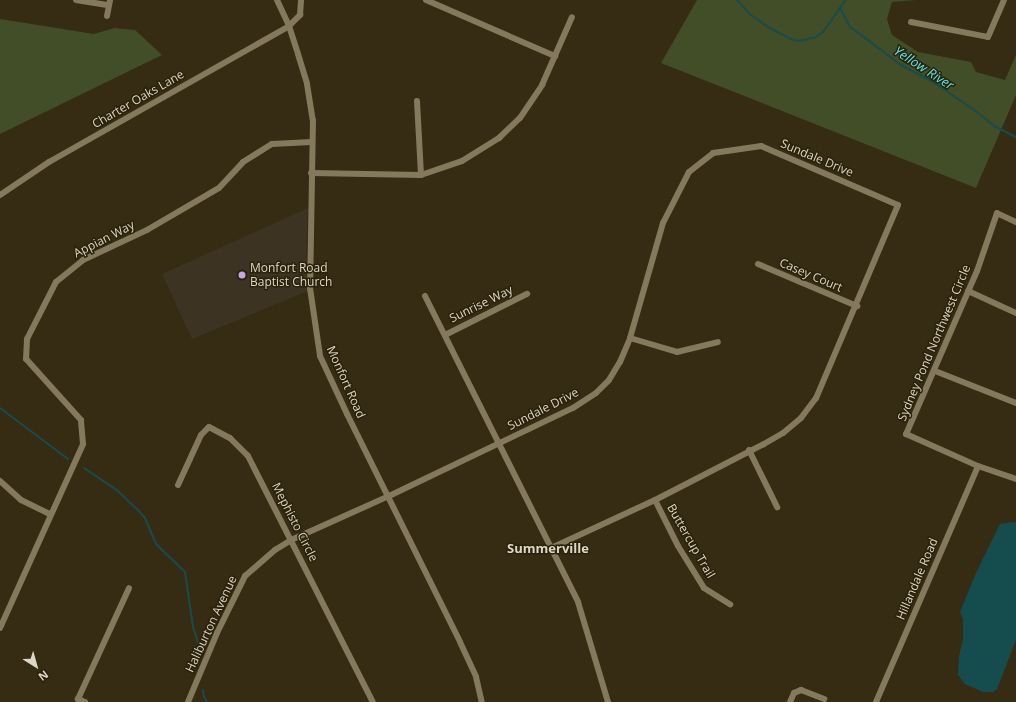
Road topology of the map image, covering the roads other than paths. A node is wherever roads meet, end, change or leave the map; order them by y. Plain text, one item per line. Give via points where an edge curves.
1 (76, 0) edge
2 (277, 0) edge
3 (301, 0) edge
4 (426, 0) edge
5 (1004, 0) edge
6 (109, 3) edge
7 (107, 16) dead end
8 (572, 17) dead end
9 (911, 22) dead end
10 (290, 26) junction
11 (555, 56) junction
12 (417, 101) dead end
13 (312, 142) junction
14 (311, 174) junction
15 (421, 175) junction
16 (0, 195) edge
17 (1016, 222) edge
18 (758, 264) dead end
19 (968, 291) junction
20 (527, 294) dead end
21 (425, 296) dead end
22 (857, 306) junction
23 (1016, 312) edge
24 (445, 334) junction
25 (630, 338) junction
26 (718, 342) dead end
27 (934, 371) junction
28 (1016, 403) edge
29 (498, 443) junction
30 (749, 450) junction
31 (978, 466) junction
32 (1016, 479) edge
33 (0, 481) edge
34 (178, 485) dead end
35 (389, 496) junction
36 (655, 500) junction
37 (777, 507) dead end
38 (50, 514) junction
39 (291, 540) junction
40 (551, 548) junction
41 (129, 588) dead end
42 (730, 604) dead end
43 (0, 628) edge
44 (824, 699) dead end
45 (85, 702) edge
46 (188, 702) edge
47 (374, 702) edge
48 (482, 702) edge
49 (608, 702) edge
50 (790, 702) edge
51 (876, 702) edge

1 - 6 street
2 - 10 street, Monfort Road
3 - 10 street via 300,14
4 - 11 street
5 - 9 street via 988,37
6 - 7 street
8 - 11 street
10 - 13 street, Monfort Road via 307,84 313,120
10 - 16 street, Charter Oaks Lane via 49,162
11 - 15 street via 538,92 520,118 499,138 462,161
12 - 15 street
13 - 14 street, Monfort Road
13 - 38 street, Appian Way via 272,144 243,162 219,188 147,230 83,260 56,282 27,339 26,359 81,420 83,444
14 - 15 street
14 - 35 street, Monfort Road via 310,288 320,356
17 - 19 street, Sydney Pond Northwest Circle via 997,213
18 - 22 street, Casey Court
19 - 23 street
19 - 27 street, Sydney Pond Northwest Circle
20 - 24 street, Sunrise Way
21 - 24 street
22 - 25 street, Sundale Drive via 898,205 761,146 714,153 689,172 663,223
22 - 30 street, Sundale Drive via 816,398 807,412 783,433
24 - 29 street
25 - 26 street via 677,352
25 - 29 street, Sundale Drive via 609,380 596,393 573,408
27 - 28 street
27 - 31 street, Sydney Pond Northwest Circle via 906,434
29 - 35 street, Sundale Drive
29 - 40 street
30 - 36 street, Sundale Drive
30 - 37 street
31 - 32 street, Sydney Pond Northwest Circle
31 - 51 street, Hillandale Road
33 - 38 street via 22,500
34 - 39 street, Mephisto Circle via 201,435 209,427 219,431 248,456
35 - 39 street, Haliburton Avenue
35 - 48 street, Monfort Road via 476,677
36 - 40 street, Sundale Drive
36 - 42 street, Buttercup Trail via 678,546 704,588
38 - 43 street, Appian Way
39 - 46 street, Haliburton Avenue via 256,564 245,576 217,633
39 - 47 street, Mephisto Circle
40 - 49 street via 578,602
41 - 45 street via 78,699
44 - 50 street via 801,690 794,693

